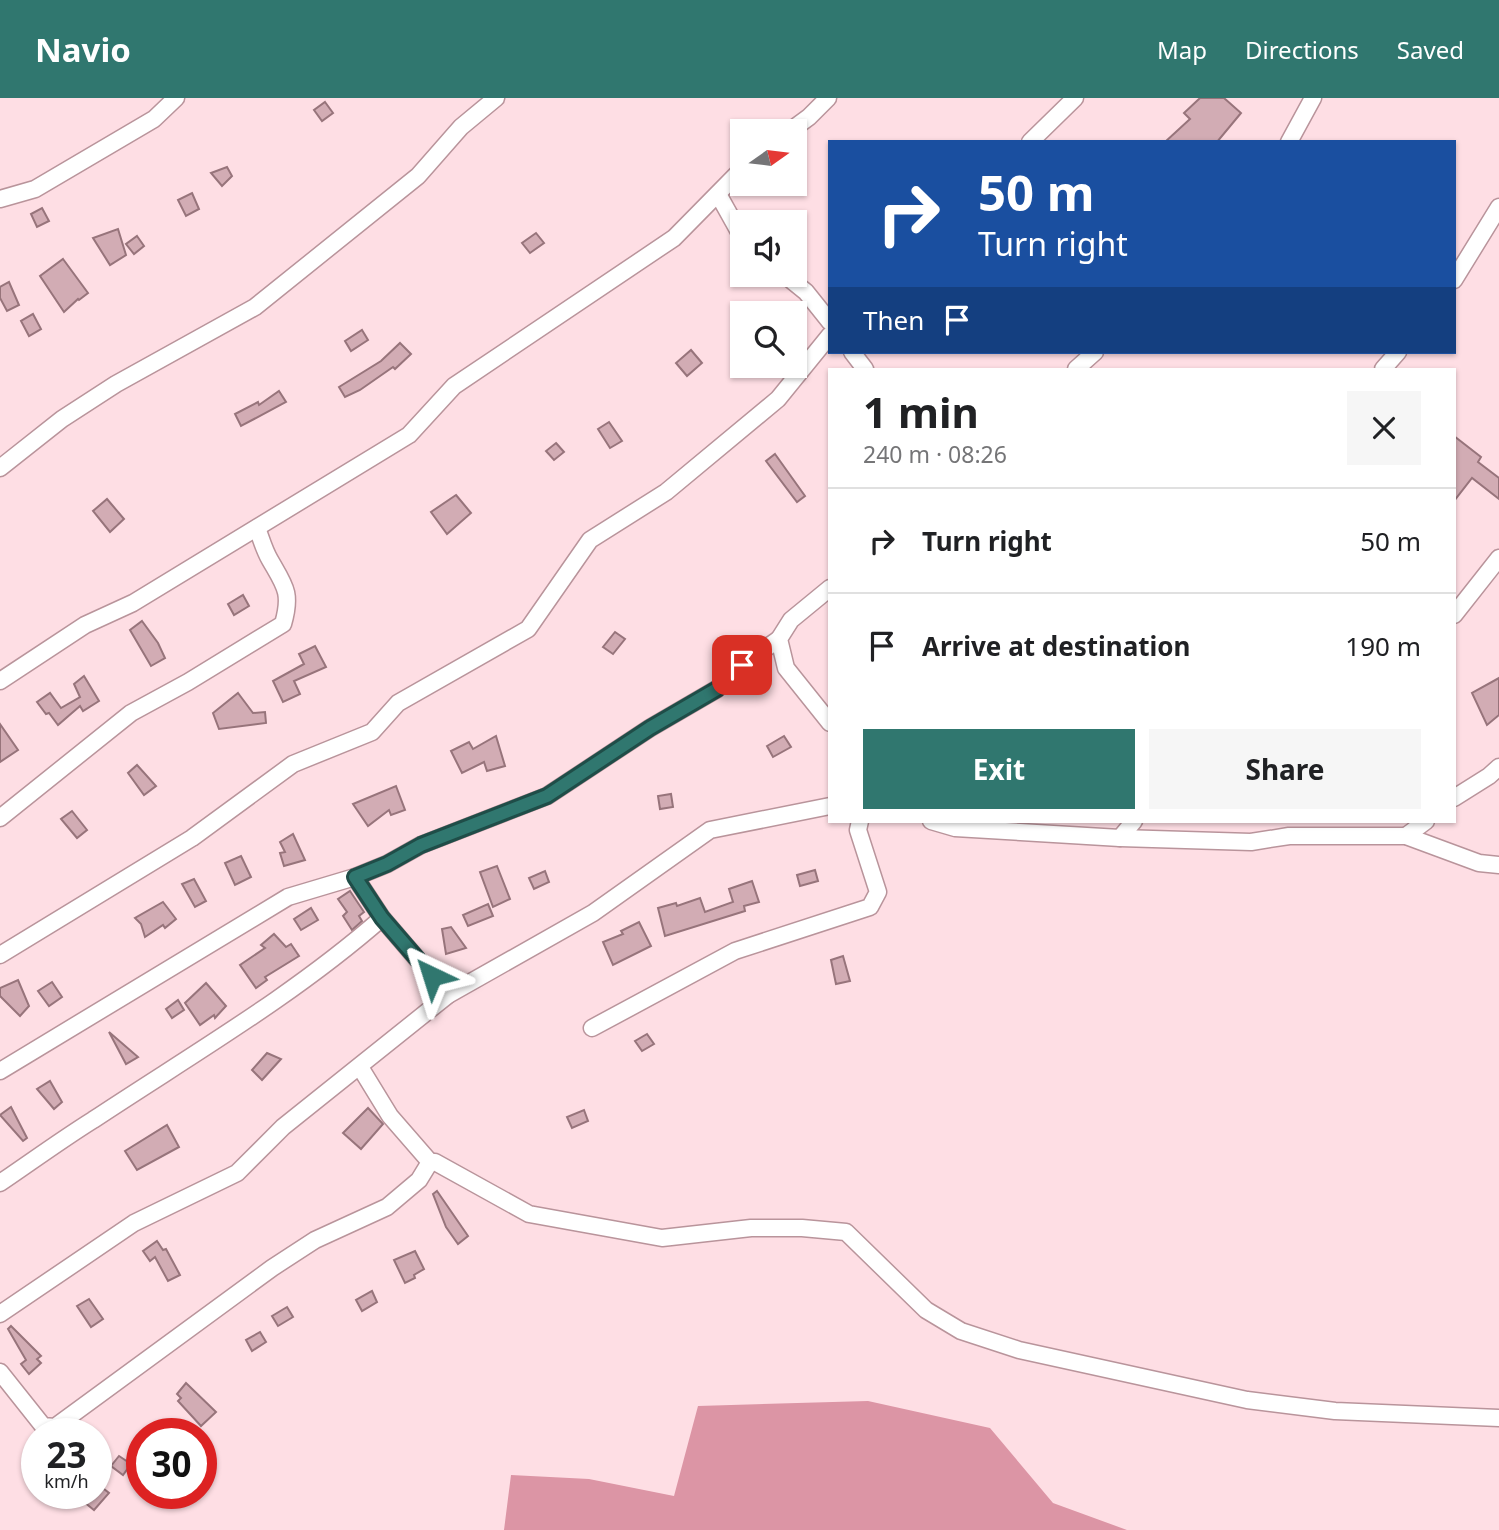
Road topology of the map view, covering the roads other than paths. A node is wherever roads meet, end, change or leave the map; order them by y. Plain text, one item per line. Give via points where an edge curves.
1 (176, 98) edge
2 (496, 98) edge
3 (828, 98) edge
4 (1075, 98) edge
5 (1314, 98) edge
6 (806, 119) edge
7 (1032, 140) edge
8 (1290, 140) edge
9 (730, 182) edge
10 (718, 194) junction
11 (0, 199) edge
12 (1499, 207) edge
13 (730, 216) edge
14 (1456, 276) edge
15 (800, 287) edge
16 (828, 320) edge
17 (828, 337) edge
18 (854, 354) edge
19 (1093, 354) edge
20 (1396, 354) edge
21 (864, 368) edge
22 (1077, 368) edge
23 (1383, 368) edge
24 (0, 468) edge
25 (257, 528) junction
26 (1499, 558) edge
27 (828, 590) edge
28 (1456, 612) edge
29 (779, 639) junction
30 (0, 681) edge
31 (828, 720) edge
32 (1499, 767) edge
33 (1456, 797) edge
34 (828, 806) edge
35 (0, 818) edge
36 (860, 823) edge
37 (939, 823) edge
38 (1132, 823) edge
39 (1296, 823) edge
40 (1423, 823) edge
41 (1289, 836) junction
42 (1406, 836) junction
43 (1120, 838) junction
44 (1499, 865) edge
45 (355, 877) junction
46 (382, 918) junction
47 (0, 955) edge
48 (448, 995) junction
49 (592, 1028) dead end
50 (360, 1067) junction
51 (0, 1071) edge
52 (430, 1162) junction
53 (0, 1184) edge
54 (0, 1314) edge
55 (0, 1372) edge
56 (1499, 1418) edge

1 - 11 street via 154,119 35,189
2 - 24 street via 461,127 418,176 255,307 116,384
3 - 6 street
4 - 7 street
5 - 8 street
9 - 10 street
10 - 13 street
10 - 25 street via 674,239 454,386 410,435
12 - 14 street
15 - 16 street
17 - 47 street via 778,399 666,492 590,540 528,629 398,703 372,732 293,764 192,838
18 - 21 street
19 - 22 street
20 - 23 street
25 - 30 street via 133,603 85,625
25 - 35 street via 288,596 283,624 131,713
26 - 28 street
27 - 29 street via 791,620
29 - 31 street via 786,668
29 - 45 street via 717,689 547,796 421,845
32 - 33 street
34 - 48 street via 710,830 593,913
36 - 49 street via 878,892 870,907 735,951
37 - 43 street via 955,828
38 - 43 street
39 - 41 street
40 - 42 street
41 - 42 street
41 - 43 street via 1251,842
42 - 44 street via 1479,863
45 - 46 street
45 - 51 street via 288,897
46 - 48 street
46 - 53 street via 242,1024
48 - 50 street
50 - 52 street via 390,1116
50 - 54 street via 283,1127 237,1173 134,1223
52 - 55 street via 419,1180 387,1207 316,1240 272,1268 55,1427 43,1426
52 - 56 street via 529,1214 662,1238 751,1228 846,1232 926,1310 961,1331 1018,1350 1247,1400 1335,1411

